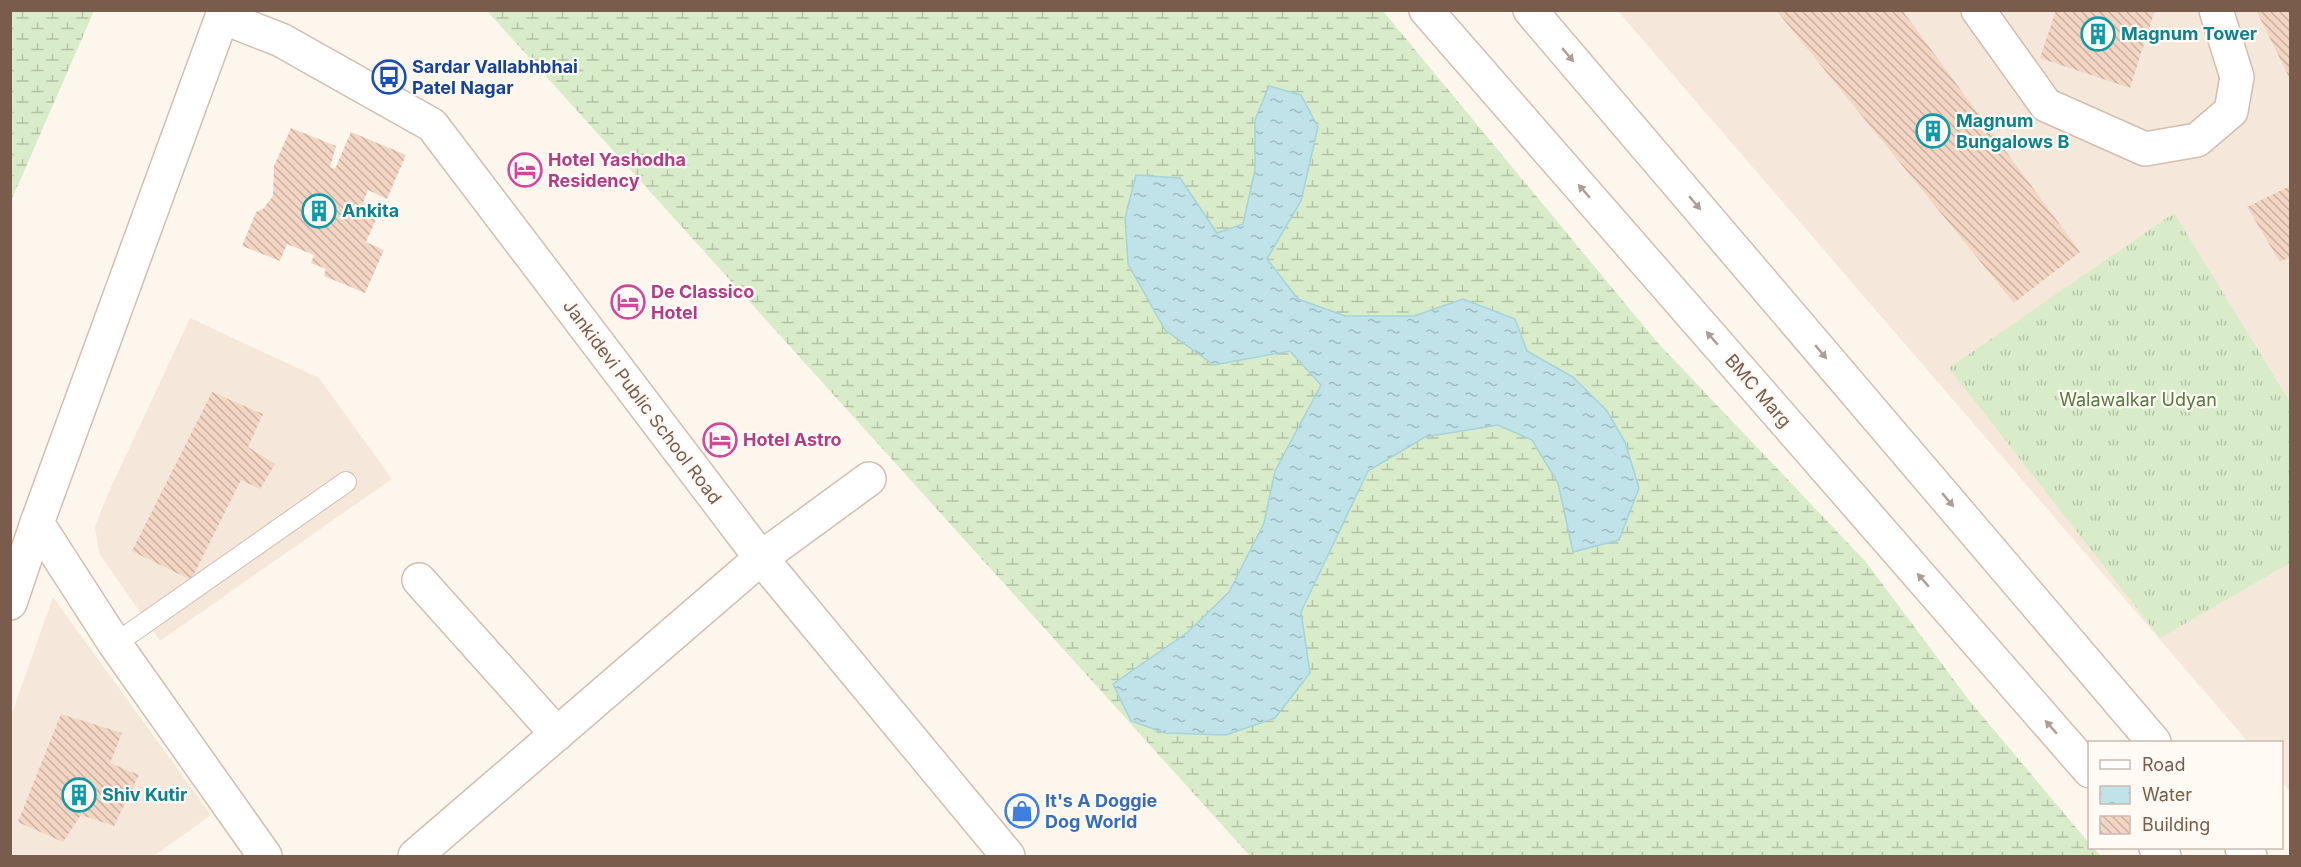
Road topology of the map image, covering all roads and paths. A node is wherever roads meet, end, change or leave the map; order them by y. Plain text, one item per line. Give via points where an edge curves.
1 (1426, 10) edge
2 (1530, 10) edge
3 (1978, 10) edge
4 (2216, 10) edge
5 (224, 14) edge
6 (869, 479) dead end
7 (346, 482) dead end
8 (37, 524) junction
9 (761, 558) junction
10 (419, 580) dead end
11 (10, 603) edge
12 (115, 644) junction
13 (557, 734) junction
14 (2153, 741) edge
15 (2088, 769) edge
16 (265, 856) edge
17 (415, 856) edge
18 (1008, 856) edge

15 -> 1 street, BMC Marg
2 -> 14 street
3 - 4 street via 2046,105 2145,149 2197,140 2231,111 2237,77
5 - 8 street
5 - 9 street, Jankidevi Public School Road via 281,40 432,125
6 - 9 street
7 - 12 lane
8 - 11 street
8 - 12 street
9 - 13 street
9 - 18 street, Jankidevi Public School Road
10 - 13 street
12 - 16 street
13 - 17 street

